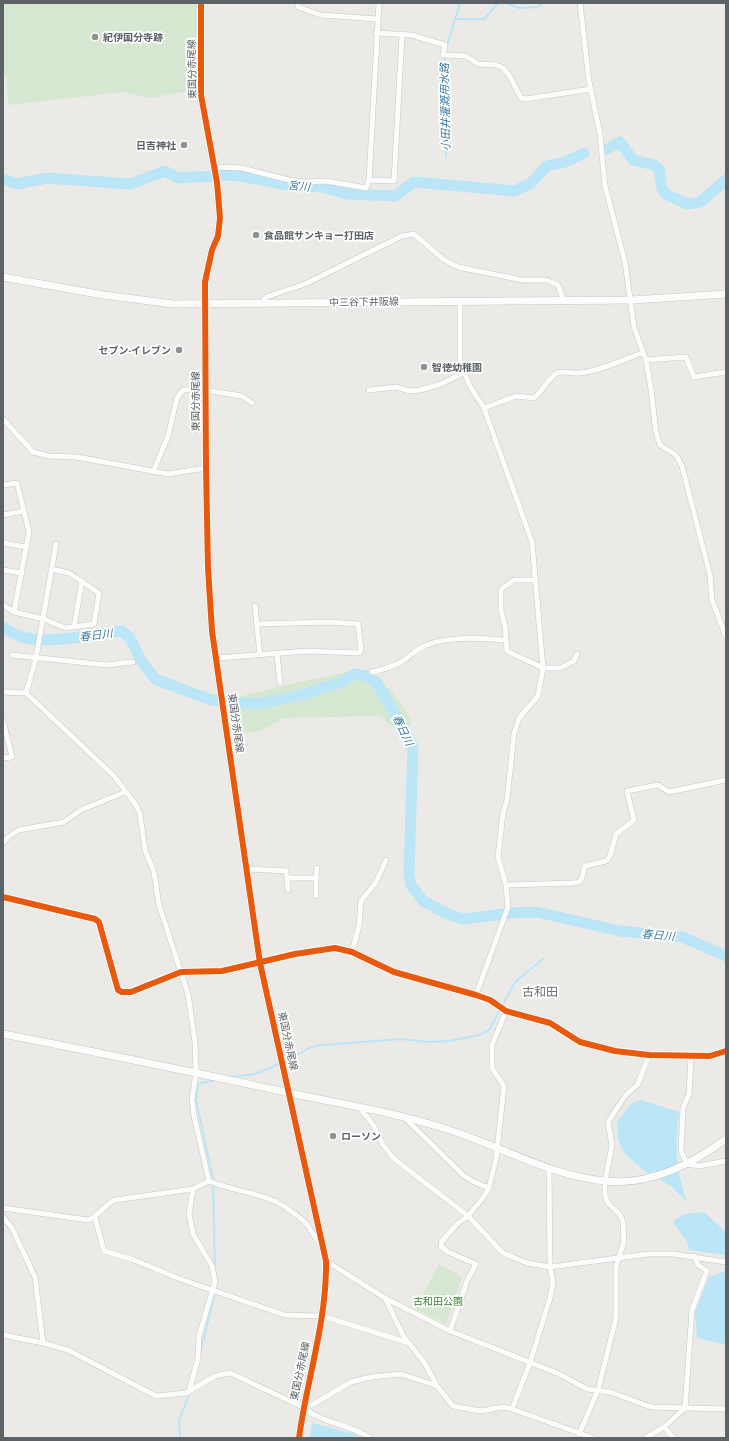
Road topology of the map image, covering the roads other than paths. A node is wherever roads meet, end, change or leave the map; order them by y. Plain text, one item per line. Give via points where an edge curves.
1 (201, 3) edge
2 (298, 3) edge
3 (379, 3) edge
4 (580, 3) edge
5 (377, 19) junction
6 (376, 33) junction
7 (402, 35) junction
8 (591, 89) junction
9 (214, 170) junction
10 (369, 180) junction
11 (3, 277) edge
12 (726, 294) edge
13 (460, 300) junction
14 (632, 300) junction
15 (564, 301) junction
16 (262, 303) junction
17 (206, 304) junction
18 (642, 353) junction
19 (646, 360) junction
20 (726, 372) edge
21 (463, 373) junction
22 (204, 390) junction
23 (368, 390) dead end
24 (252, 403) dead end
25 (484, 408) junction
26 (3, 419) edge
27 (206, 468) junction
28 (153, 472) junction
29 (3, 485) edge
30 (24, 511) junction
31 (3, 514) edge
32 (3, 543) edge
33 (56, 544) dead end
34 (26, 547) junction
35 (51, 569) junction
36 (3, 570) edge
37 (22, 573) junction
38 (536, 580) junction
39 (82, 581) junction
40 (3, 605) edge
41 (255, 606) dead end
42 (14, 612) junction
43 (44, 619) junction
44 (257, 624) junction
45 (74, 627) junction
46 (726, 637) edge
47 (505, 640) junction
48 (278, 654) junction
49 (577, 654) dead end
50 (12, 655) dead end
51 (260, 655) junction
52 (36, 658) junction
53 (216, 658) junction
54 (133, 662) dead end
55 (543, 668) junction
56 (372, 672) dead end
57 (280, 682) dead end
58 (3, 692) edge
59 (26, 693) junction
60 (3, 722) edge
61 (3, 758) edge
62 (726, 780) edge
63 (125, 792) junction
64 (3, 843) edge
65 (386, 860) dead end
66 (317, 868) dead end
67 (247, 869) junction
68 (287, 878) junction
69 (316, 878) junction
70 (506, 885) junction
71 (288, 890) dead end
72 (316, 896) dead end
73 (3, 897) edge
74 (352, 952) junction
75 (260, 963) junction
76 (181, 972) junction
77 (476, 995) junction
78 (506, 1011) junction
79 (3, 1034) edge
80 (726, 1051) edge
81 (649, 1055) junction
82 (691, 1056) junction
83 (196, 1073) junction
84 (289, 1093) junction
85 (359, 1107) junction
86 (405, 1118) junction
87 (726, 1139) edge
88 (497, 1148) junction
89 (726, 1161) edge
90 (687, 1164) junction
91 (549, 1168) junction
92 (209, 1181) junction
93 (605, 1181) junction
94 (488, 1188) junction
95 (193, 1189) junction
96 (3, 1208) edge
97 (468, 1216) junction
98 (3, 1217) edge
99 (95, 1218) junction
100 (323, 1247) junction
101 (620, 1256) junction
102 (694, 1256) junction
103 (326, 1261) junction
104 (726, 1262) edge
105 (550, 1267) junction
106 (213, 1290) junction
107 (385, 1298) junction
108 (322, 1316) junction
109 (450, 1331) junction
110 (3, 1335) edge
111 (43, 1343) junction
112 (409, 1343) junction
113 (530, 1363) junction
114 (437, 1386) junction
115 (598, 1390) junction
116 (189, 1392) junction
117 (303, 1407) junction
118 (685, 1408) junction
119 (512, 1409) junction
120 (726, 1409) edge
121 (664, 1427) junction
122 (579, 1434) junction
123 (299, 1438) edge
124 (370, 1438) edge
125 (593, 1438) edge
126 (645, 1438) edge
127 (674, 1438) edge

1 - 9 street, 東国分赤尾線 via 201,95
2 - 5 street via 298,7 321,15
3 - 5 street
4 - 8 street
5 - 6 street
6 - 7 street
6 - 10 street
7 - 8 street via 411,35 445,45 443,56 466,56 478,64 503,68 510,75 521,98
7 - 10 street via 394,181
8 - 14 street via 600,134 605,186
9 - 10 street via 242,168 289,180 326,181 366,188
9 - 17 street, 東国分赤尾線 via 220,218 218,236 205,282
11 - 17 street, 中三谷下井阪線 via 142,301
12 - 14 street, 中三谷下井阪線
13 - 15 street, 中三谷下井阪線
13 - 16 street, 中三谷下井阪線
13 - 21 street via 460,363
14 - 15 street, 中三谷下井阪線
14 - 18 street via 634,327
15 - 16 street via 558,285 546,280 522,280 458,267 444,260 414,234 402,236 305,284 266,297
16 - 17 street, 中三谷下井阪線
17 - 22 street, 東国分赤尾線
18 - 19 street
18 - 25 street via 579,373 559,372 548,380 542,392 534,398 512,397
19 - 20 street via 686,357 694,377
19 - 46 street via 656,433 660,445 676,455 682,466 710,575 712,600
21 - 23 street via 441,384 420,390 410,391 396,387
21 - 25 street
22 - 24 street via 242,396
22 - 27 street, 東国分赤尾線
22 - 28 street via 188,388 179,394 168,436
25 - 38 street via 532,542
26 - 28 street via 34,452 49,456 77,457
27 - 28 street via 168,474
27 - 53 street, 東国分赤尾線 via 208,568
29 - 30 street via 17,483
30 - 31 street
30 - 34 street via 29,532
32 - 34 street
33 - 35 street
34 - 37 street
35 - 39 street via 69,573
35 - 43 street
36 - 37 street
37 - 42 street
38 - 47 street via 514,580 501,589
38 - 55 street
39 - 45 street
39 - 45 street via 99,593 94,624
40 - 42 street
41 - 44 street
42 - 43 street
43 - 45 street via 65,628
43 - 52 street
44 - 48 street via 358,624 361,650 358,653 308,651
44 - 51 street
47 - 55 street via 507,651
47 - 56 street via 450,639 428,644 394,666
48 - 51 street
48 - 57 street
49 - 55 street via 574,661 560,668
50 - 52 street
51 - 53 street
52 - 54 street via 106,665
52 - 59 street
53 - 67 street, 東国分赤尾線
55 - 70 street via 538,696 519,718 514,734 498,857
58 - 59 street
59 - 63 street via 114,776
60 - 61 street via 12,757
62 - 70 street via 669,792 658,785 627,791 634,820 616,834 610,856 606,861 586,866 581,881
63 - 64 street via 81,810 64,822 18,830
63 - 76 street via 140,814 145,850 154,872 159,905
65 - 74 street via 376,882 361,901 359,926
66 - 69 street
67 - 68 street via 286,871
67 - 75 street, 東国分赤尾線
68 - 69 street
68 - 71 street
69 - 72 street
70 - 77 street via 508,906
73 - 76 street via 99,922 118,990 122,992 131,992
74 - 75 street via 335,948
74 - 77 street via 394,972
75 - 76 street via 222,971
75 - 84 street, 東国分赤尾線
76 - 83 street via 191,1012
77 - 78 street via 490,1000
78 - 81 street via 550,1023 580,1042 615,1051
78 - 88 street via 492,1045 492,1068 504,1086
79 - 83 street
80 - 82 street via 710,1056
81 - 82 street
81 - 93 street via 638,1084 625,1096 608,1122 612,1145
82 - 90 street via 689,1094 683,1108 680,1151
83 - 84 street
83 - 92 street via 192,1099 194,1116
84 - 85 street
84 - 100 street, 東国分赤尾線
85 - 86 street
85 - 97 street via 393,1158
86 - 88 street via 443,1128
86 - 94 street via 463,1175
87 - 90 street
88 - 91 street
88 - 94 street
89 - 90 street via 699,1166
90 - 93 street via 652,1177
91 - 93 street via 565,1174
91 - 105 street
92 - 95 street
92 - 100 street via 220,1186 259,1194 282,1205 307,1225
93 - 101 street via 606,1199 623,1222 624,1241
94 - 97 street
95 - 99 street via 115,1200
95 - 106 street via 189,1214 193,1234 212,1266 215,1282
96 - 99 street via 75,1219
97 - 105 street via 503,1253
97 - 109 street via 457,1224 440,1246 476,1264 467,1281
98 - 111 street via 12,1228 35,1277
99 - 106 street via 104,1251
100 - 103 street, 東国分赤尾線
101 - 102 street
101 - 105 street
101 - 115 street via 616,1267 616,1318
102 - 104 street
102 - 118 street via 698,1264 707,1271 692,1310
103 - 107 street
103 - 108 street, 東国分赤尾線
105 - 113 street via 553,1282 550,1298
106 - 108 street via 286,1315
106 - 116 street via 199,1336 198,1358
107 - 109 street
107 - 112 street
108 - 112 street
108 - 117 street, 東国分赤尾線
109 - 113 street
110 - 111 street
111 - 116 street via 68,1350 156,1396
112 - 114 street via 424,1362
113 - 115 street via 588,1389
113 - 119 street
114 - 117 street via 401,1374 371,1377 351,1382 312,1405
114 - 119 street via 453,1406 480,1411 503,1407
115 - 118 street via 651,1407
115 - 122 street
116 - 117 street via 216,1376 230,1373
117 - 123 street, 東国分赤尾線
117 - 124 street via 313,1416 363,1433
118 - 120 street
118 - 121 street
119 - 122 street
121 - 126 street
121 - 127 street
122 - 125 street

